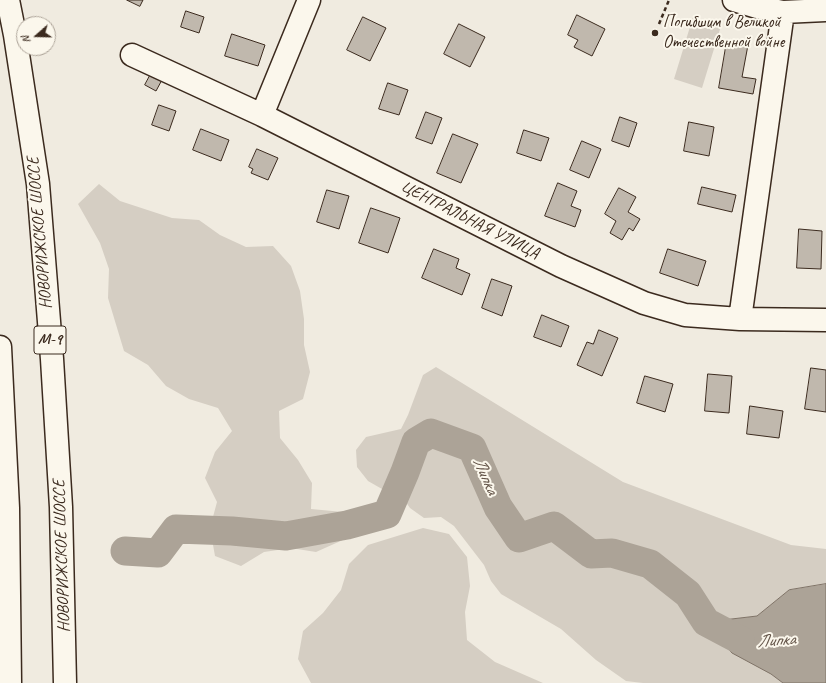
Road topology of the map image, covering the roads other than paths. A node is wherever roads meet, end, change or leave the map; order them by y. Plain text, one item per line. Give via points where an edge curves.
1 (8, 0) edge
2 (309, 0) edge
3 (734, 0) edge
4 (757, 3) edge
5 (826, 10) edge
6 (783, 12) junction
7 (132, 55) dead end
8 (262, 115) junction
9 (740, 319) junction
10 (826, 320) edge
11 (0, 347) edge
12 (10, 683) edge
13 (65, 683) edge

1 - 13 main road, НОВОРИЖСКОЕ ШОССЕ / М-9 via 38,184 61,507
2 - 8 main road
3 - 4 main road
4 - 6 main road
5 - 6 main road
6 - 9 main road
7 - 8 main road, ЦЕНТРАЛЬНАЯ УЛИЦА
8 - 9 main road, ЦЕНТРАЛЬНАЯ УЛИЦА via 562,266 644,304 685,315
9 - 10 main road, ЦЕНТРАЛЬНАЯ УЛИЦА
11 - 12 main road via 8,508

